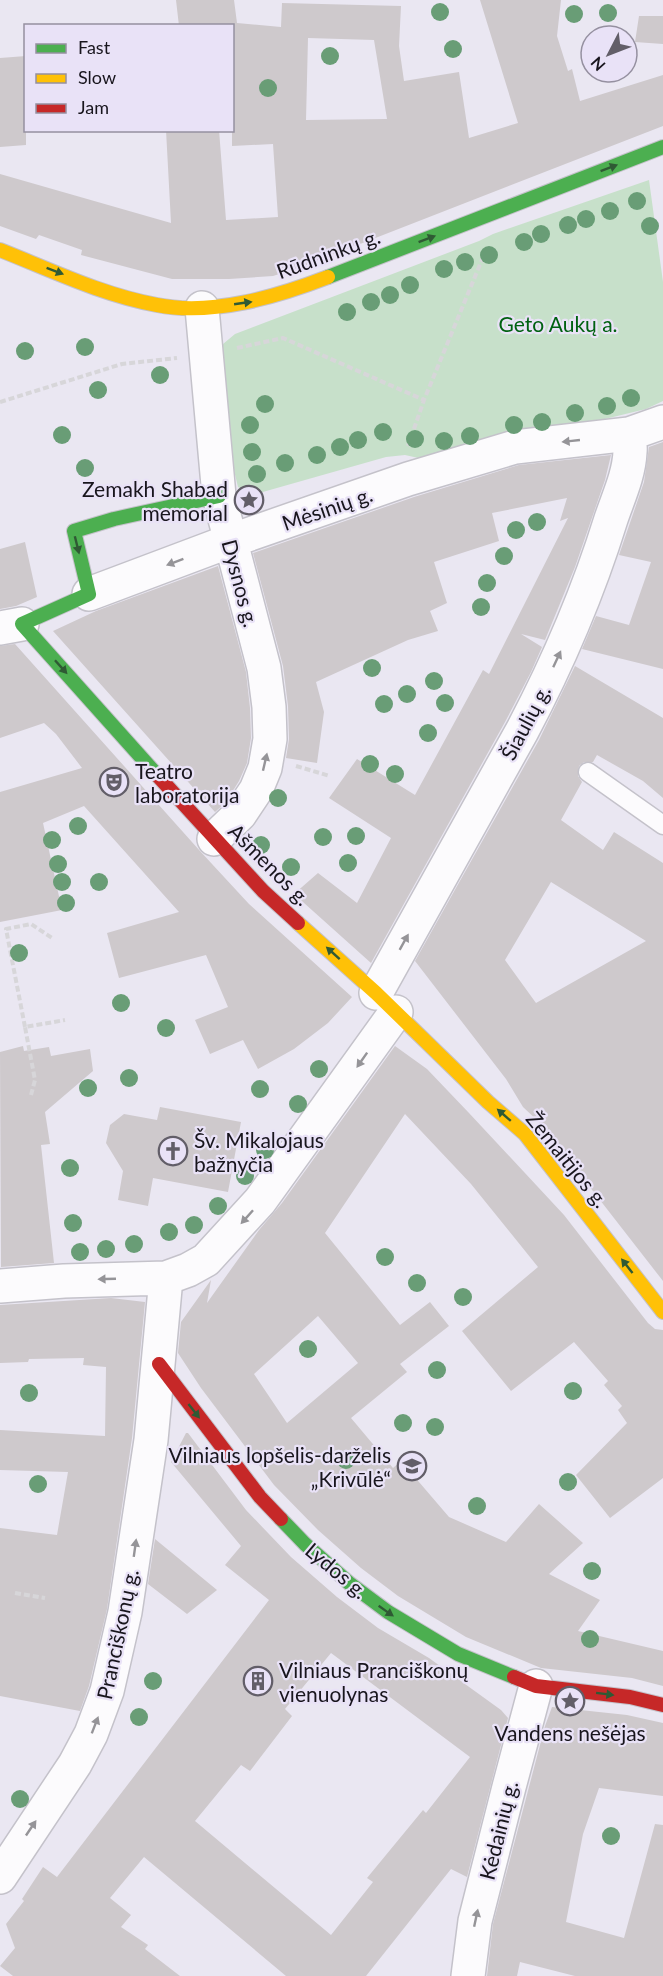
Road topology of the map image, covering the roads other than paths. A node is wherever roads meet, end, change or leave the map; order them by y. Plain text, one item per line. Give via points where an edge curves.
1 (663, 147) edge
2 (0, 250) edge
3 (202, 308) junction
4 (663, 422) edge
5 (629, 434) junction
6 (219, 496) junction
7 (230, 541) junction
8 (89, 594) junction
9 (11, 626) edge
10 (588, 772) dead end
11 (663, 825) edge
12 (214, 839) junction
13 (386, 1002) junction
14 (166, 1278) junction
15 (0, 1286) edge
16 (663, 1312) edge
17 (159, 1364) junction
18 (536, 1686) junction
19 (663, 1705) edge
20 (0, 1877) edge
21 (468, 1976) edge

3 -> 1 street, Rūdninkų g. via 253,302 307,285
2 -> 3 street, Rūdninkų g. via 118,296 159,306
3 - 6 street, Dysnos g.
4 - 5 street, Mėsinių g.
5 -> 7 street, Mėsinių g. via 515,447 408,479
13 -> 5 street, Šiaulių g. via 529,736 543,691 598,560 626,470
6 - 7 street, Dysnos g.
6 -> 8 street via 74,531
7 -> 8 street, Mėsinių g.
12 -> 7 street, Dysnos g. via 240,814 256,790 270,739 264,668
8 - 9 street, Mėsinių g.
9 -> 12 street, Ašmenos g.
10 - 11 lane
13 -> 12 street, Ašmenos g. via 263,891
13 -> 14 street, Šiaulių g. via 260,1201 206,1260
16 -> 13 street, Žemaitijos g. via 525,1134
14 -> 15 street, Šiaulių g.
14 - 17 street
17 -> 18 street, Lydos g. via 260,1497 305,1545 388,1612 458,1654
20 -> 17 street, Pranciškonų g. via 75,1764 107,1692 125,1612
18 -> 19 street, Lydos g. via 630,1697
21 -> 18 street, Kėdainių g. via 475,1921

